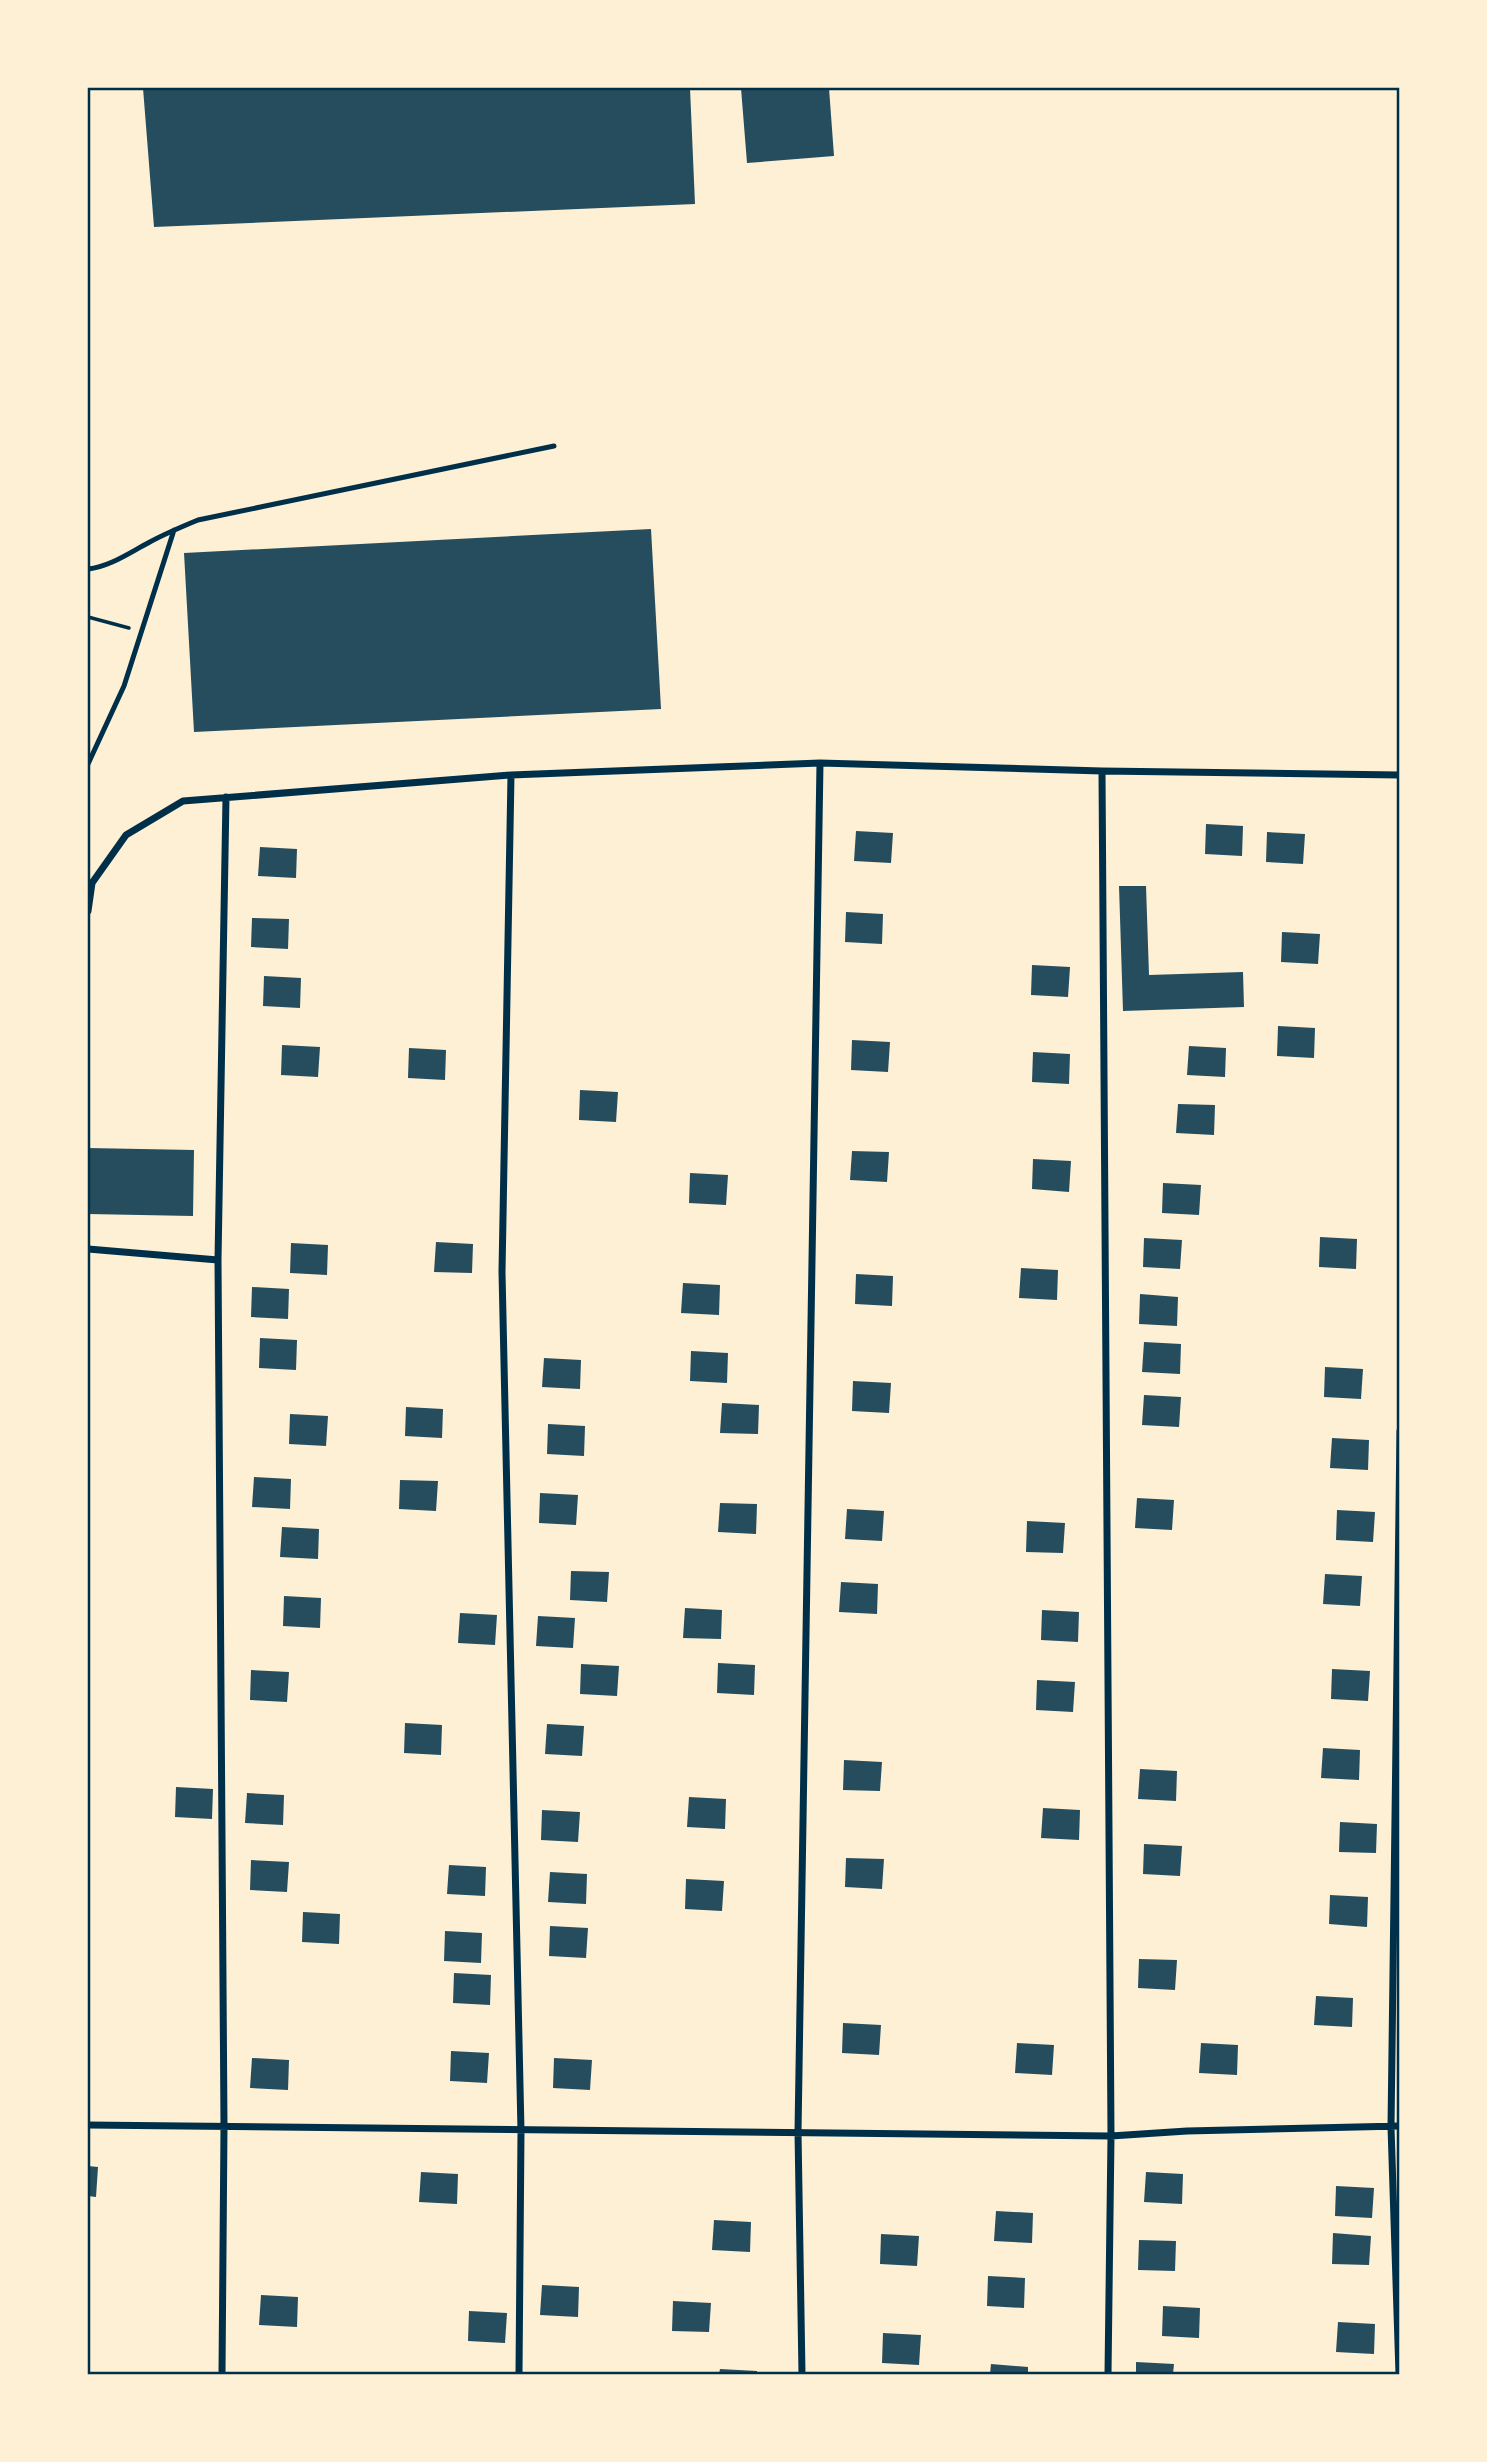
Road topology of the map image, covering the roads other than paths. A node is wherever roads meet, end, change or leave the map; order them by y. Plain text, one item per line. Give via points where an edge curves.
1 (554, 446) dead end
2 (174, 530) junction
3 (88, 569) edge
4 (820, 763) junction
5 (88, 764) edge
6 (1102, 771) junction
7 (511, 775) junction
8 (1399, 775) edge
9 (226, 797) junction
10 (88, 911) edge
11 (88, 1249) edge
12 (218, 1260) junction
13 (1399, 1431) edge
14 (88, 2125) edge
15 (223, 2126) junction
16 (1395, 2126) edge
17 (521, 2131) junction
18 (797, 2132) junction
19 (1111, 2136) junction
20 (222, 2375) edge
21 (519, 2375) edge
22 (802, 2375) edge
23 (1108, 2375) edge
24 (1399, 2375) edge

1 - 2 lane via 198,520
2 - 3 lane
2 - 5 lane via 124,686
4 - 6 street
4 - 7 street
4 - 18 street
6 - 8 street
6 - 19 street
7 - 9 street
7 - 17 street via 502,1272
9 - 10 street via 183,801 125,835 92,883
9 - 12 street
11 - 12 street
12 - 15 street
13 - 16 street
14 - 15 street
15 - 17 street
15 - 20 street
16 - 19 street
16 - 24 street
17 - 18 street
17 - 21 street
18 - 19 street
18 - 22 street
19 - 23 street

